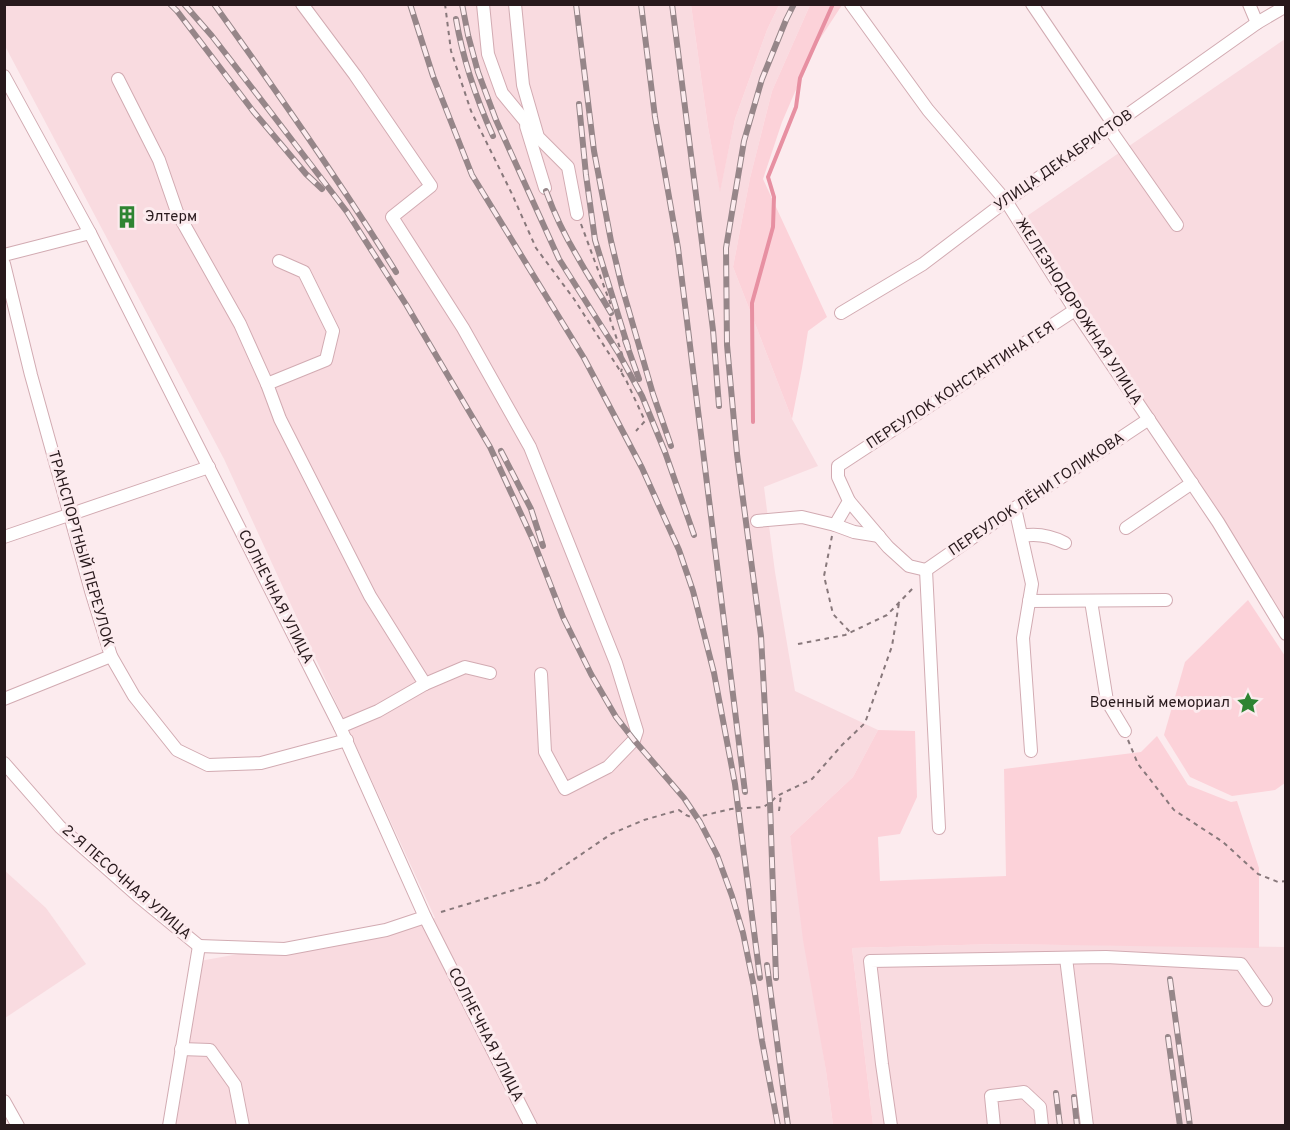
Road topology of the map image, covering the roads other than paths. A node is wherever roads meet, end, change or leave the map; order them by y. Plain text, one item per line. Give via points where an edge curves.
1 (302, 4) edge
2 (483, 4) edge
3 (515, 4) edge
4 (1032, 4) edge
5 (1249, 4) edge
6 (855, 6) edge
7 (1286, 6) edge
8 (1257, 23) junction
9 (4, 76) edge
10 (118, 79) dead end
11 (524, 119) junction
12 (1111, 127) junction
13 (538, 137) junction
14 (545, 188) dead end
15 (1006, 201) junction
16 (577, 214) road end
17 (1177, 225) dead end
18 (90, 233) junction
19 (4, 255) edge
20 (279, 261) dead end
21 (4, 264) edge
22 (1075, 310) junction
23 (841, 313) dead end
24 (267, 384) junction
25 (1149, 419) junction
26 (210, 467) junction
27 (1192, 483) junction
28 (849, 501) junction
29 (1015, 508) junction
30 (70, 515) junction
31 (757, 521) dead end
32 (835, 525) junction
33 (1126, 528) dead end
34 (879, 536) junction
35 (1022, 536) junction
36 (4, 537) edge
37 (1065, 543) dead end
38 (926, 570) junction
39 (1166, 600) dead end
40 (1091, 601) junction
41 (1029, 602) junction
42 (1286, 634) edge
43 (111, 656) junction
44 (490, 673) dead end
45 (541, 674) dead end
46 (425, 684) junction
47 (4, 699) edge
48 (340, 727) junction
49 (1125, 731) road end
50 (347, 740) junction
51 (1031, 751) dead end
52 (4, 763) edge
53 (939, 828) dead end
54 (425, 917) junction
55 (199, 946) junction
56 (1066, 958) junction
57 (1266, 1000) dead end
58 (181, 1048) junction
59 (4, 1101) edge
60 (18, 1125) edge
61 (169, 1125) edge
62 (243, 1125) edge
63 (531, 1125) edge
64 (891, 1125) edge
65 (994, 1125) edge
66 (1042, 1125) edge
67 (1087, 1125) edge

1 - 45 street via 431,186 392,217 463,328 530,447 616,663 637,731 634,740 608,766 565,789 545,752
2 - 11 street via 488,54 501,93
3 - 13 street via 523,85
4 - 12 street
5 - 8 street
6 - 15 street, ЖЕЛЕЗНОДОРОЖНАЯ УЛИЦА via 928,110
7 - 8 street, УЛИЦА ДЕКАБРИСТОВ
8 - 12 street, УЛИЦА ДЕКАБРИСТОВ
9 - 18 street, СОЛНЕЧНАЯ УЛИЦА
10 - 24 street via 159,160 177,212 240,324
11 - 13 street
11 - 14 street
12 - 15 street, УЛИЦА ДЕКАБРИСТОВ
12 - 17 street
13 - 16 street via 568,167
15 - 22 street, ЖЕЛЕЗНОДОРОЖНАЯ УЛИЦА
15 - 23 street, УЛИЦА ДЕКАБРИСТОВ via 923,264
18 - 19 street
18 - 26 street, СОЛНЕЧНАЯ УЛИЦА
20 - 24 street via 304,272 333,331 326,360
21 - 30 street, ТРАНСПОРТНЫЙ ПЕРЕУЛОК
22 - 25 street, ЖЕЛЕЗНОДОРОЖНАЯ УЛИЦА
22 - 28 street, ПЕРЕУЛОК КОНСТАНТИНА ГЕЯ via 838,466 838,477
24 - 46 street via 280,419 370,596
25 - 27 street, ЖЕЛЕЗНОДОРОЖНАЯ УЛИЦА
25 - 29 street, ПЕРЕУЛОК ЛЁНИ ГОЛИКОВА
26 - 30 street
26 - 48 street, СОЛНЕЧНАЯ УЛИЦА
27 - 33 street
27 - 42 street, ЖЕЛЕЗНОДОРОЖНАЯ УЛИЦА
28 - 32 street
28 - 34 street
29 - 35 street
29 - 38 street, ПЕРЕУЛОК ЛЁНИ ГОЛИКОВА
30 - 36 street
30 - 43 street, ТРАНСПОРТНЫЙ ПЕРЕУЛОК
31 - 32 street via 802,517
32 - 34 street
34 - 38 street via 909,566
35 - 37 street via 1035,534
35 - 41 street via 1032,584
38 - 53 street
39 - 40 street
40 - 41 street
40 - 49 street via 1107,701
41 - 51 street via 1023,638
43 - 47 street
43 - 50 street, ТРАНСПОРТНЫЙ ПЕРЕУЛОК via 134,696 177,750 208,765 261,763
44 - 46 street via 465,667
46 - 48 street
48 - 50 street, СОЛНЕЧНАЯ УЛИЦА
50 - 54 street, СОЛНЕЧНАЯ УЛИЦА
52 - 55 street, 2-Я ПЕСОЧНАЯ УЛИЦА via 60,827
54 - 55 street via 386,930 285,949
54 - 63 street, СОЛНЕЧНАЯ УЛИЦА
55 - 58 street, 2-Я ПЕСОЧНАЯ УЛИЦА
56 - 57 street via 1241,964
56 - 64 street via 870,961
56 - 67 street
58 - 61 street, 2-Я ПЕСОЧНАЯ УЛИЦА
58 - 62 street via 210,1050 235,1085
59 - 60 street
65 - 66 street via 991,1096 1024,1092 1040,1107

